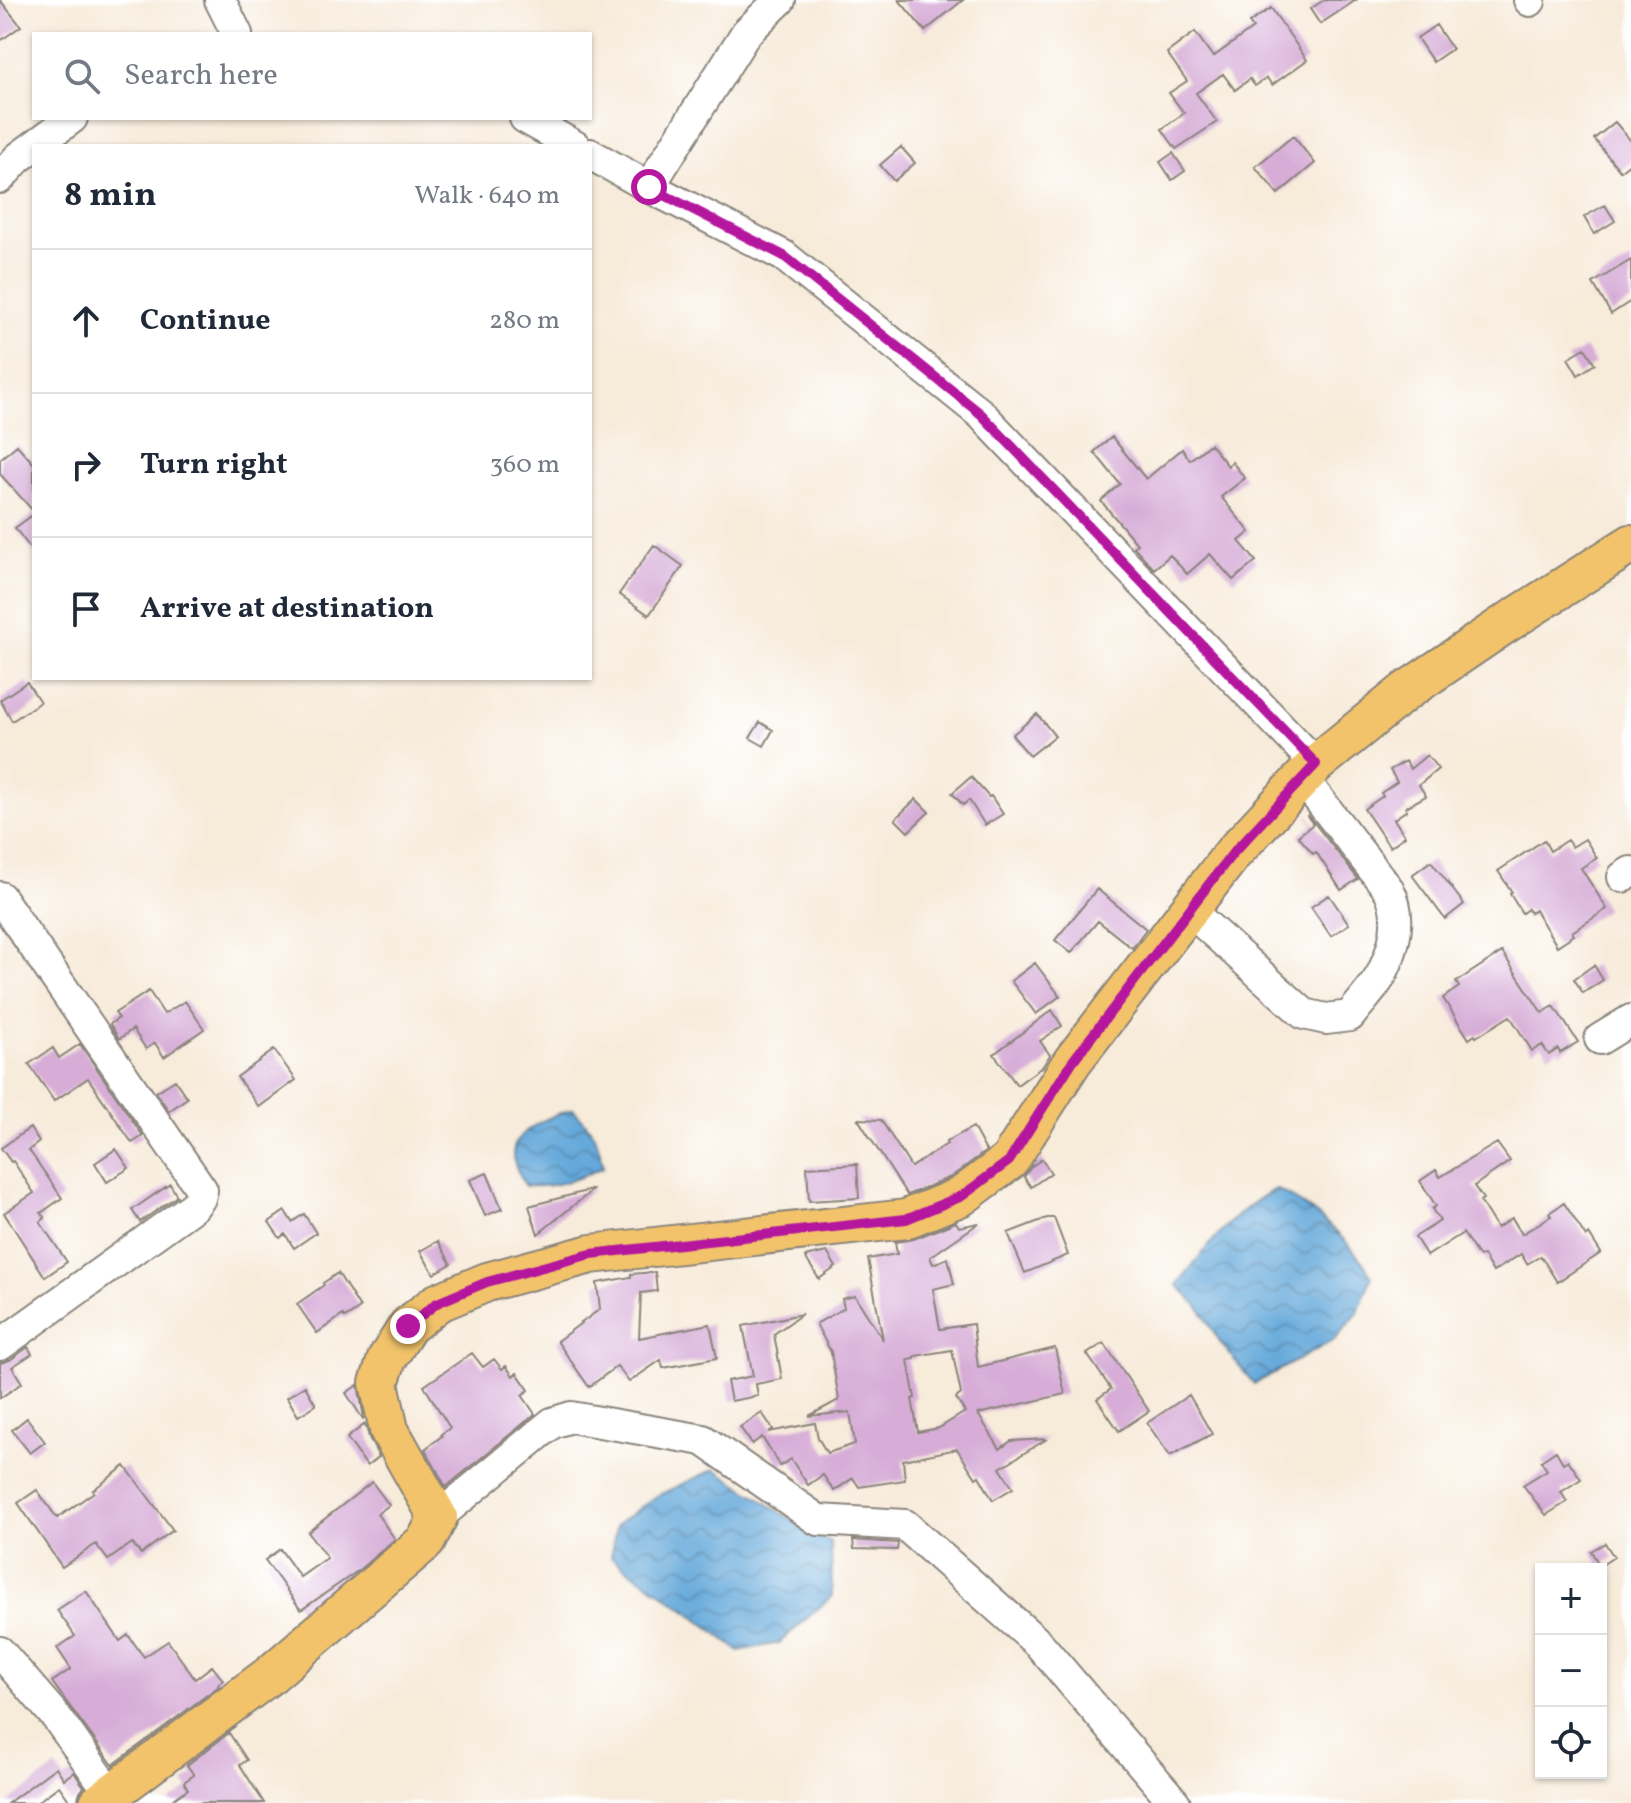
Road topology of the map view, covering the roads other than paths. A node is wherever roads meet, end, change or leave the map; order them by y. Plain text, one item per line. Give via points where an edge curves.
1 (220, 0) edge
2 (780, 0) edge
3 (236, 32) edge
4 (69, 120) edge
5 (529, 120) edge
6 (37, 144) edge
7 (571, 144) edge
8 (32, 148) edge
9 (592, 155) edge
10 (0, 178) edge
11 (649, 187) junction
12 (1631, 544) edge
13 (1310, 772) junction
14 (0, 897) edge
15 (1189, 910) junction
16 (1631, 1020) edge
17 (1600, 1039) dead end
18 (0, 1345) edge
19 (438, 1517) junction
20 (0, 1652) edge
21 (105, 1798) edge
22 (1175, 1803) edge

1 - 3 street
2 - 11 street via 746,33
4 - 6 street
5 - 7 street
8 - 10 street
9 - 11 street
11 - 13 street via 784,256 981,414
12 - 13 main road via 1406,691
13 - 15 main road via 1233,853
13 - 15 street via 1396,903 1393,943 1383,971 1350,1016 1326,1019 1304,1014
14 - 18 street via 202,1190 194,1206
15 - 19 main road via 1072,1062 1009,1161 962,1196 906,1219 591,1254 487,1282 437,1303 408,1326 379,1383 389,1430
16 - 17 street
19 - 21 main road via 426,1541 270,1675
19 - 22 street via 552,1423 571,1417 703,1440 818,1520 905,1525 1039,1644
20 - 21 street via 57,1718

